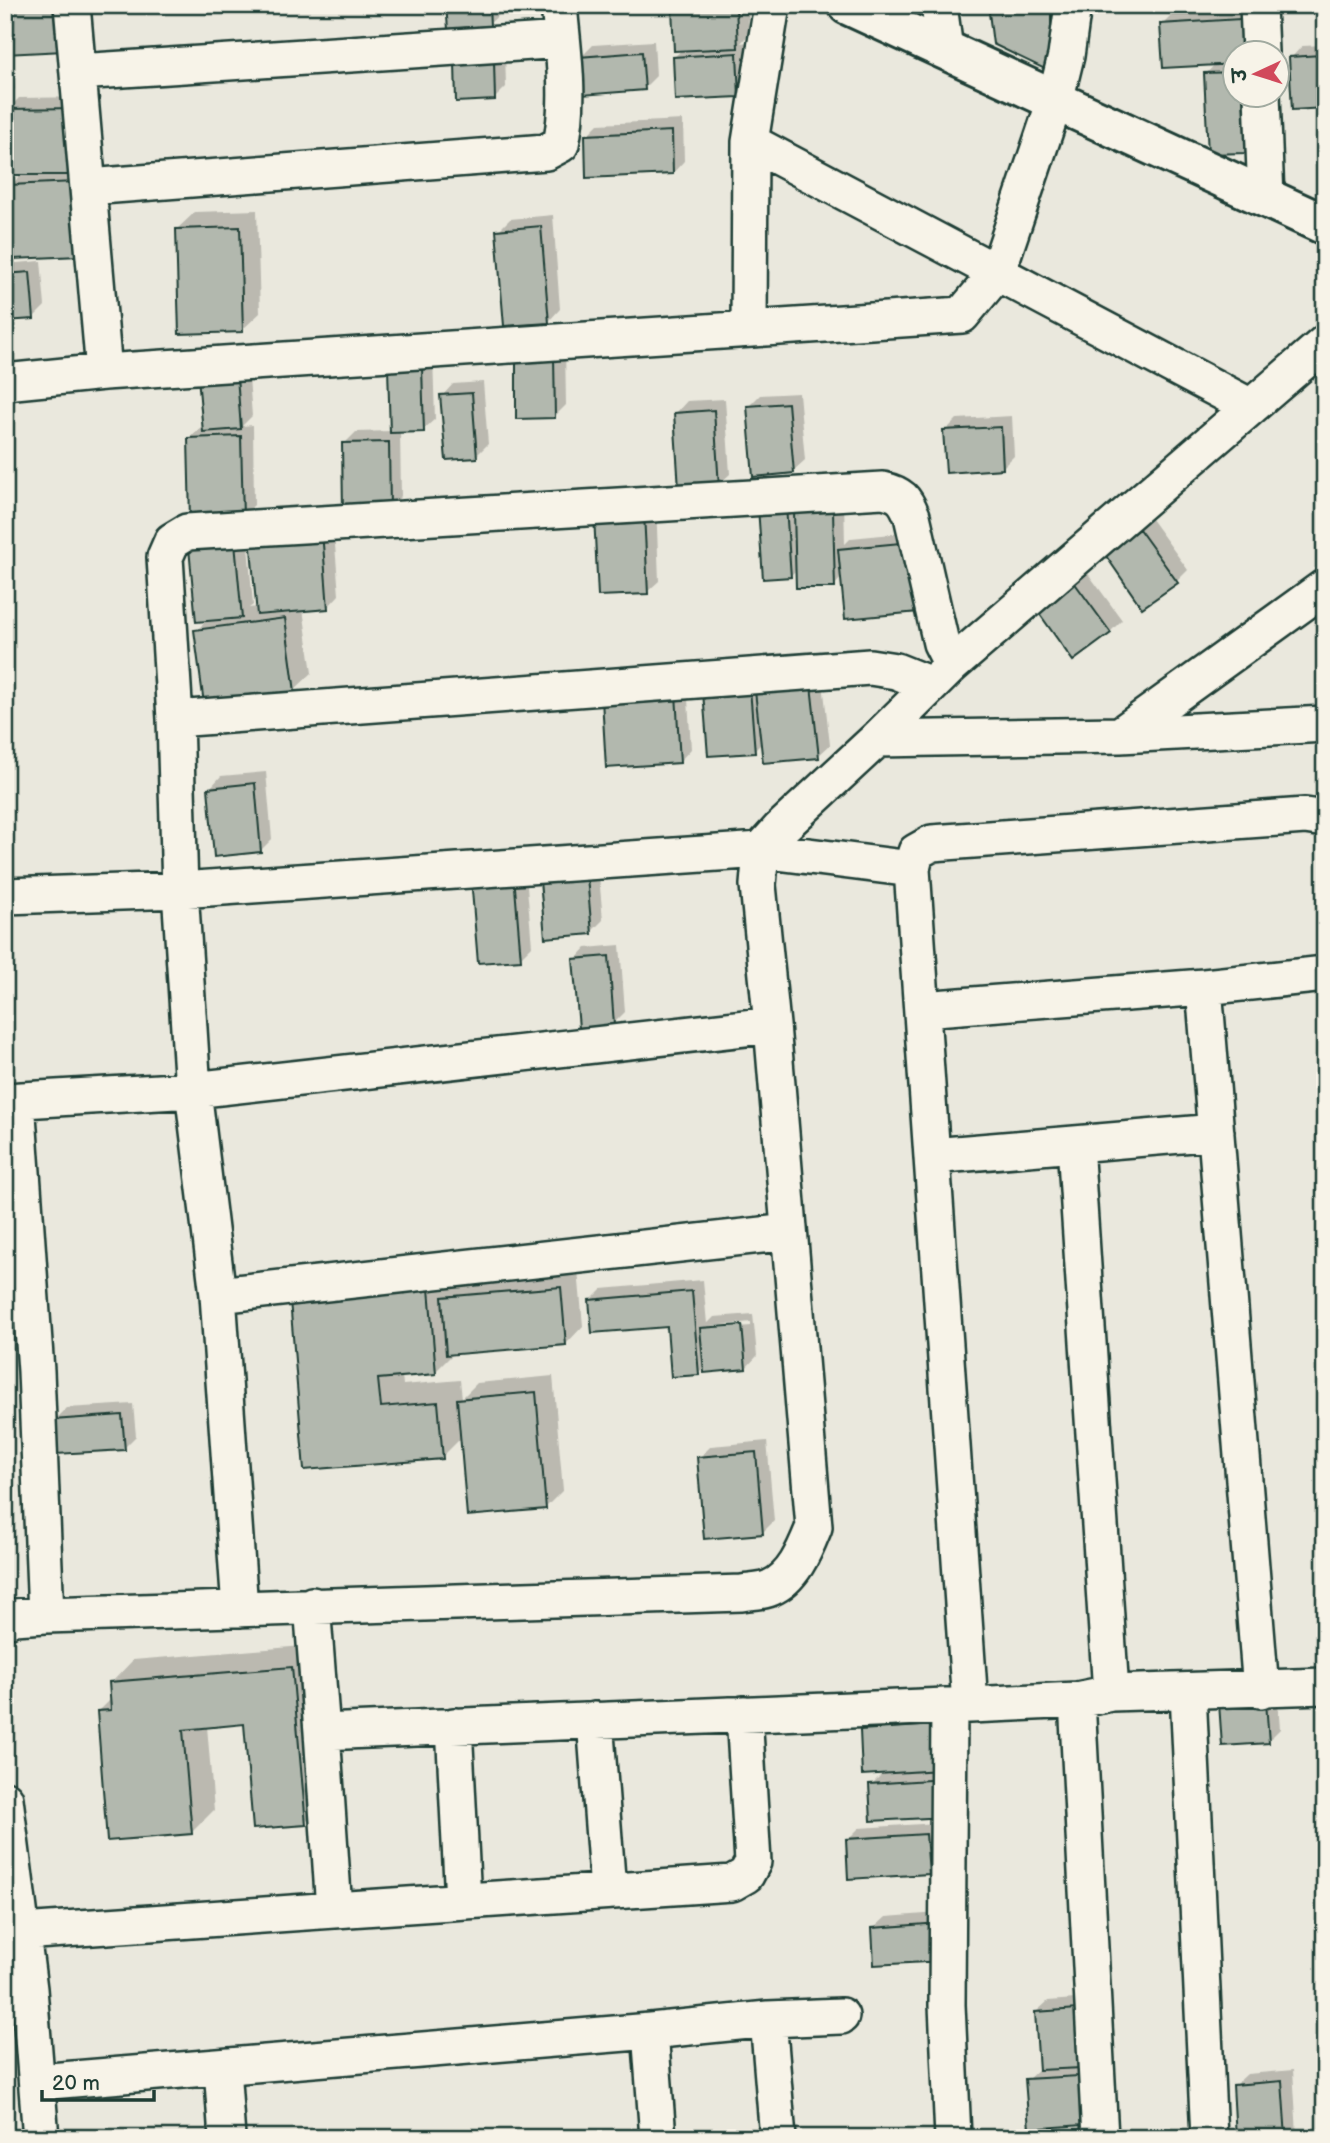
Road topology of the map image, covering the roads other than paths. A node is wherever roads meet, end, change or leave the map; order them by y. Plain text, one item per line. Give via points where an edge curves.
1 (72, 5) edge
2 (559, 5) edge
3 (772, 5) edge
4 (848, 5) edge
5 (939, 5) edge
6 (1073, 5) edge
7 (1258, 5) edge
8 (1259, 38) edge
9 (562, 40) junction
10 (945, 50) junction
11 (78, 72) junction
12 (1055, 101) junction
13 (1263, 108) edge
14 (750, 142) junction
15 (88, 187) junction
16 (1266, 198) junction
17 (1325, 225) edge
18 (997, 273) junction
19 (749, 328) junction
20 (1325, 343) edge
21 (104, 372) junction
22 (5, 382) edge
23 (1251, 407) junction
24 (1325, 587) edge
25 (942, 675) junction
26 (175, 719) junction
27 (1325, 724) edge
28 (1120, 735) junction
29 (877, 739) junction
30 (1325, 819) edge
31 (761, 850) junction
32 (912, 869) junction
33 (180, 890) junction
34 (5, 896) edge
35 (1325, 974) edge
36 (1204, 987) junction
37 (922, 1009) junction
38 (772, 1025) junction
39 (193, 1090) junction
40 (11, 1101) edge
41 (1216, 1132) junction
42 (1075, 1144) junction
43 (932, 1156) junction
44 (789, 1232) junction
45 (219, 1295) junction
46 (21, 1372) edge
47 (312, 1605) junction
48 (240, 1609) junction
49 (46, 1615) junction
50 (5, 1621) edge
51 (1325, 1686) edge
52 (1261, 1690) junction
53 (1188, 1692) junction
54 (1111, 1693) junction
55 (1077, 1700) junction
56 (959, 1706) junction
57 (744, 1714) junction
58 (595, 1720) junction
59 (454, 1726) junction
60 (322, 1732) junction
61 (5, 1799) edge
62 (608, 1891) junction
63 (463, 1901) junction
64 (334, 1910) junction
65 (22, 1932) junction
66 (17, 1990) edge
67 (841, 2016) dead end
68 (768, 2019) junction
69 (650, 2031) junction
70 (222, 2067) junction
71 (38, 2082) junction
72 (41, 2138) edge
73 (227, 2138) edge
74 (658, 2138) edge
75 (778, 2138) edge
76 (953, 2138) edge
77 (1100, 2138) edge
78 (1209, 2138) edge

1 - 11 street
2 - 9 street
3 - 14 street
4 - 10 street
5 - 10 street
6 - 12 street
7 - 8 street
9 - 11 street
9 - 15 street via 565,127 561,144 546,152
10 - 12 street
11 - 15 street
12 - 16 street
12 - 18 street
13 - 16 street
14 - 18 street
14 - 19 street
15 - 21 street
16 - 17 street
18 - 19 street via 962,315
18 - 23 street
19 - 21 street
20 - 23 street
21 - 22 street
23 - 25 street
24 - 28 street
25 - 26 street via 870,667
25 - 26 street via 942,643 912,516 898,493 883,490 187,532 172,541 165,556
25 - 29 street
26 - 33 street
27 - 28 street
28 - 29 street
29 - 31 street
30 - 32 street via 932,843 916,852
31 - 32 street
31 - 33 street
31 - 38 street via 758,885
32 - 37 street
33 - 34 street
33 - 39 street
35 - 36 street
36 - 37 street
36 - 41 street
37 - 43 street
38 - 39 street
38 - 44 street
39 - 40 street
39 - 45 street
40 - 46 street
41 - 42 street
41 - 52 street
42 - 43 street
42 - 54 street
43 - 56 street
44 - 45 street
44 - 47 street via 814,1527 802,1556 786,1577 769,1589 742,1593
45 - 48 street
46 - 49 street
47 - 48 street
47 - 60 street
48 - 49 street
49 - 50 street
51 - 52 street
52 - 53 street
53 - 54 street
53 - 78 street
54 - 55 street
55 - 56 street
55 - 77 street
56 - 57 street
56 - 76 street via 947,2005
57 - 58 street
57 - 62 street via 753,1862 746,1875 732,1883
58 - 59 street
58 - 62 street
59 - 60 street
59 - 63 street
60 - 64 street
61 - 65 street
62 - 63 street
63 - 64 street
64 - 65 street
65 - 66 street
66 - 71 street
67 - 68 street
68 - 69 street
68 - 75 street
69 - 70 street
69 - 74 street
70 - 71 street
70 - 73 street
71 - 72 street

